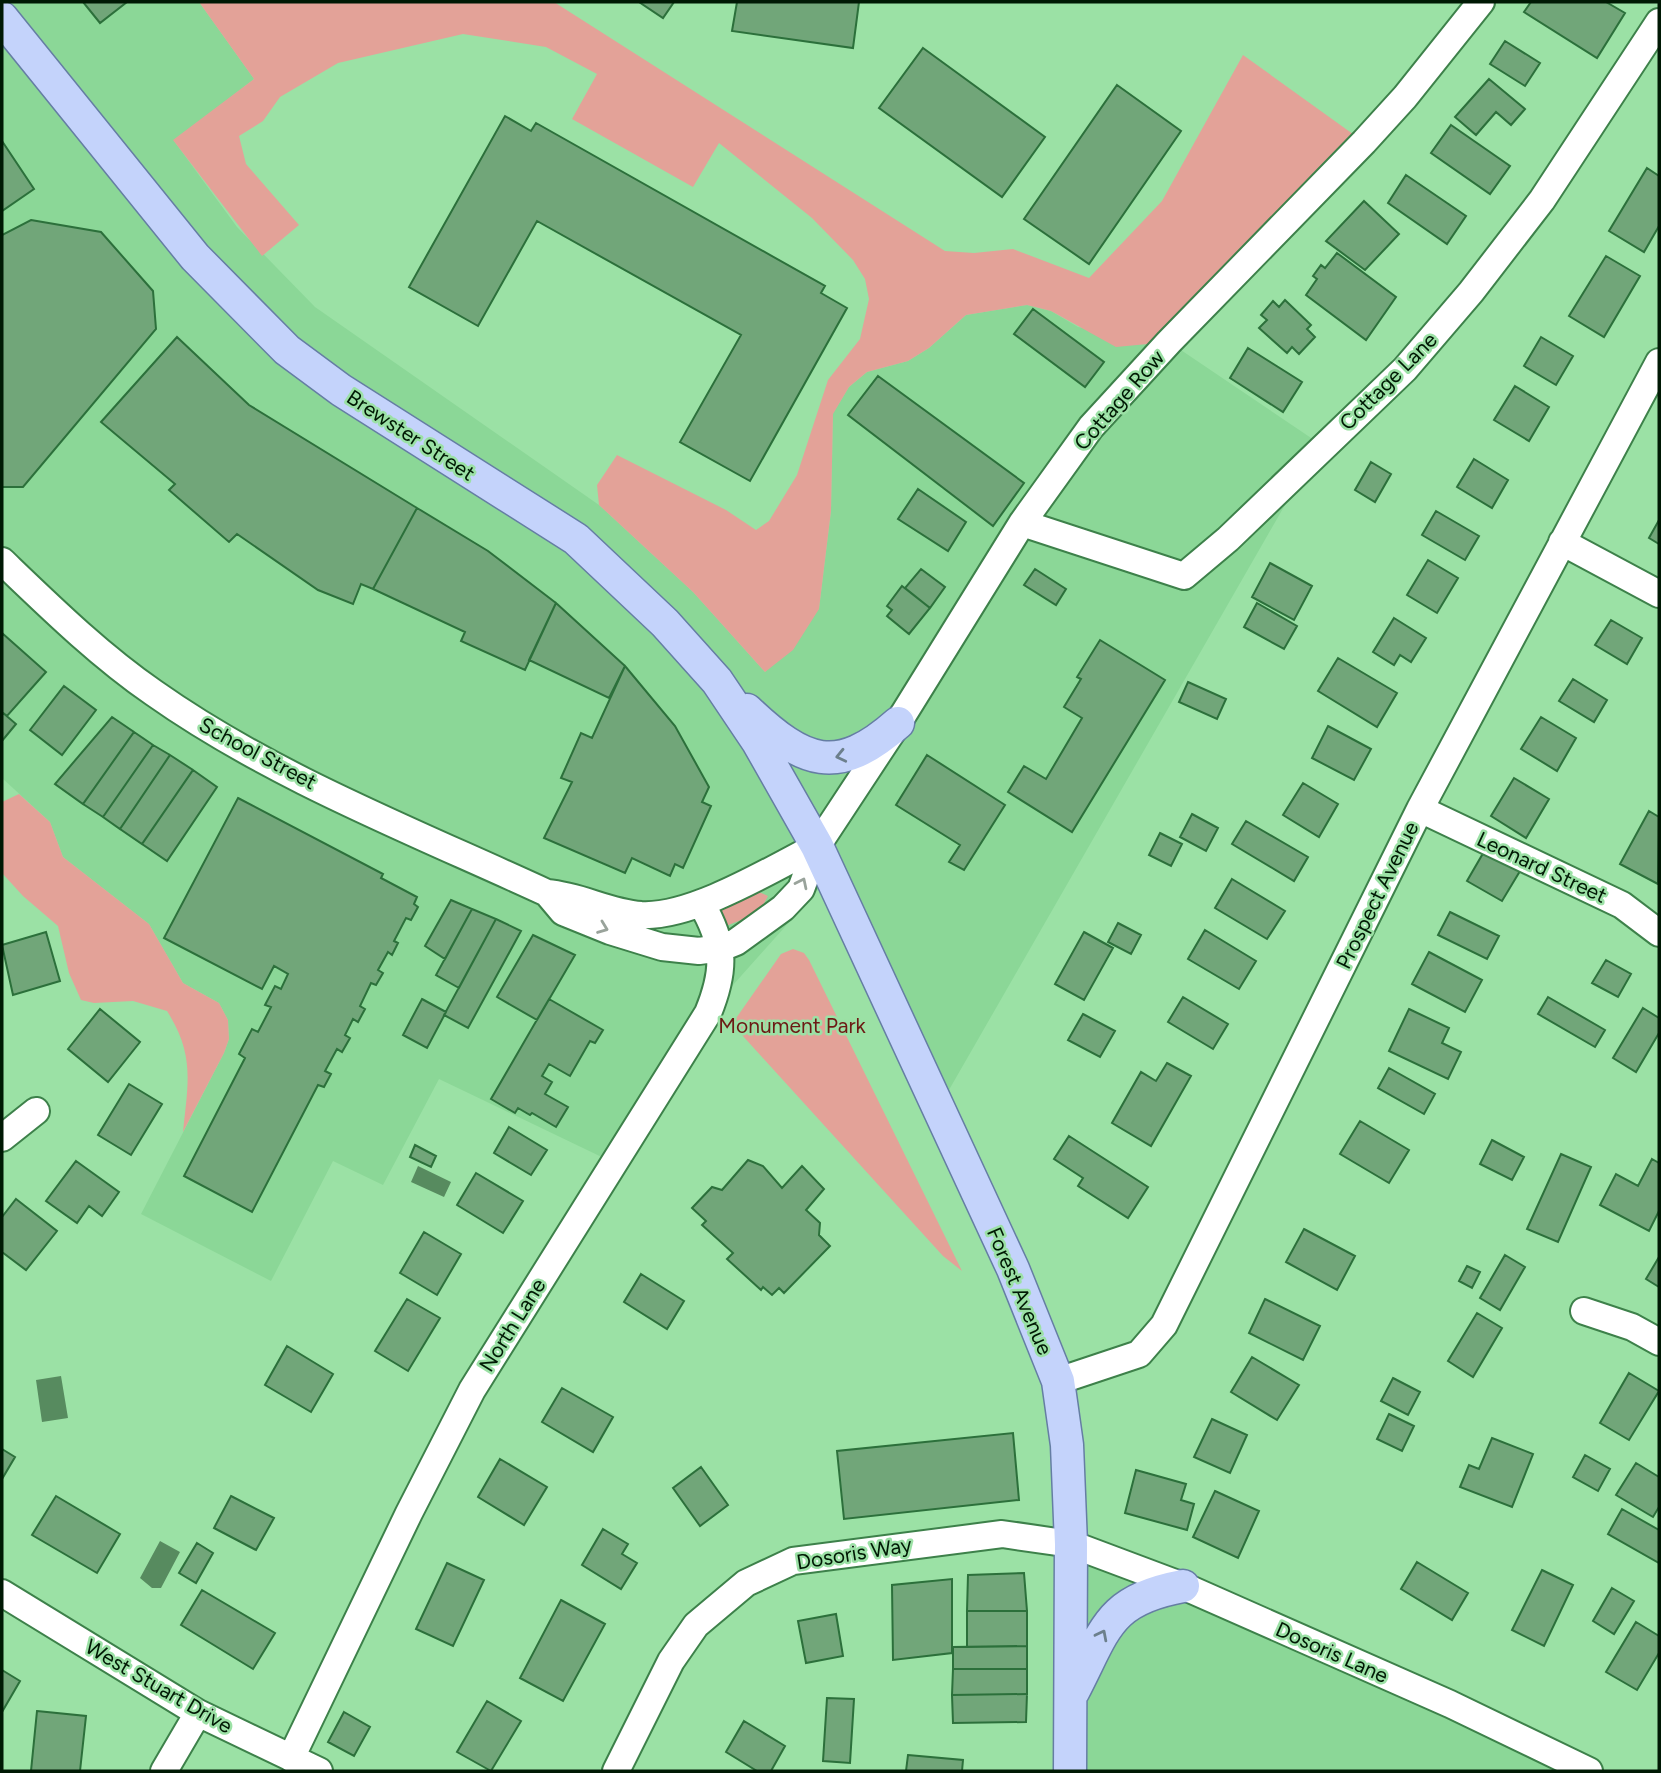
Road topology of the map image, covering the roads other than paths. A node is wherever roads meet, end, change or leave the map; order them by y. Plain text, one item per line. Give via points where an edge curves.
1 (1481, 2) edge
2 (2, 18) edge
3 (1659, 22) edge
4 (1659, 362) edge
5 (1023, 523) junction
6 (1562, 542) junction
7 (4, 567) edge
8 (1659, 594) edge
9 (717, 681) junction
10 (898, 723) junction
11 (1419, 809) junction
12 (817, 846) junction
13 (547, 893) junction
14 (701, 903) junction
15 (1659, 933) edge
16 (721, 948) junction
17 (36, 1111) dead end
18 (2, 1138) edge
19 (1584, 1311) dead end
20 (1659, 1342) edge
21 (1058, 1381) junction
22 (1071, 1544) junction
23 (1183, 1586) junction
24 (2, 1593) edge
25 (1071, 1696) junction
26 (198, 1713) junction
27 (292, 1758) junction
28 (164, 1771) edge
29 (319, 1771) edge
30 (616, 1771) edge
31 (1070, 1771) edge
32 (1589, 1771) edge

1 - 5 street, Cottage Row via 1364,142 1091,428
2 - 9 main road, Brewster Street via 195,257 287,350 341,390 576,539 665,623
3 - 5 street, Cottage Lane via 1542,200 1405,369 1184,576
4 - 6 street, Prospect Avenue
5 - 10 street, Cottage Row
6 - 8 street
6 - 11 street, Prospect Avenue
7 - 13 street, School Street via 153,693 223,737
10 -> 9 main road via 871,747 820,758 783,739
9 - 12 main road, Brewster Street
10 - 12 street, Cottage Row
11 - 15 street, Leonard Street via 1622,905
11 - 21 street, Prospect Avenue via 1164,1325 1139,1354
12 - 14 street, School Street
16 -> 12 street, School Street via 768,921 801,889
12 - 21 main road, Forest Avenue via 1013,1269
13 - 14 street, School Street via 574,895 613,911 645,915
13 -> 16 street, School Street via 563,912 610,931 662,947
14 - 16 street, North Lane
16 - 27 street, North Lane via 720,983 708,1013 472,1391
17 - 18 street
19 - 20 street via 1632,1327
21 - 22 main road, Forest Avenue via 1068,1445
22 - 23 street, Dosoris Lane
22 - 25 main road, Forest Avenue
22 - 30 street, Dosoris Way via 1002,1534 865,1549 793,1561 770,1571 746,1583 696,1625 671,1661
25 -> 23 main road via 1110,1622 1130,1602
23 - 32 street, Dosoris Lane via 1450,1703
24 - 26 street, West Stuart Drive
25 - 31 main road, Forest Avenue
26 - 27 street, West Stuart Drive
26 - 28 street
27 - 29 street, West Stuart Drive

